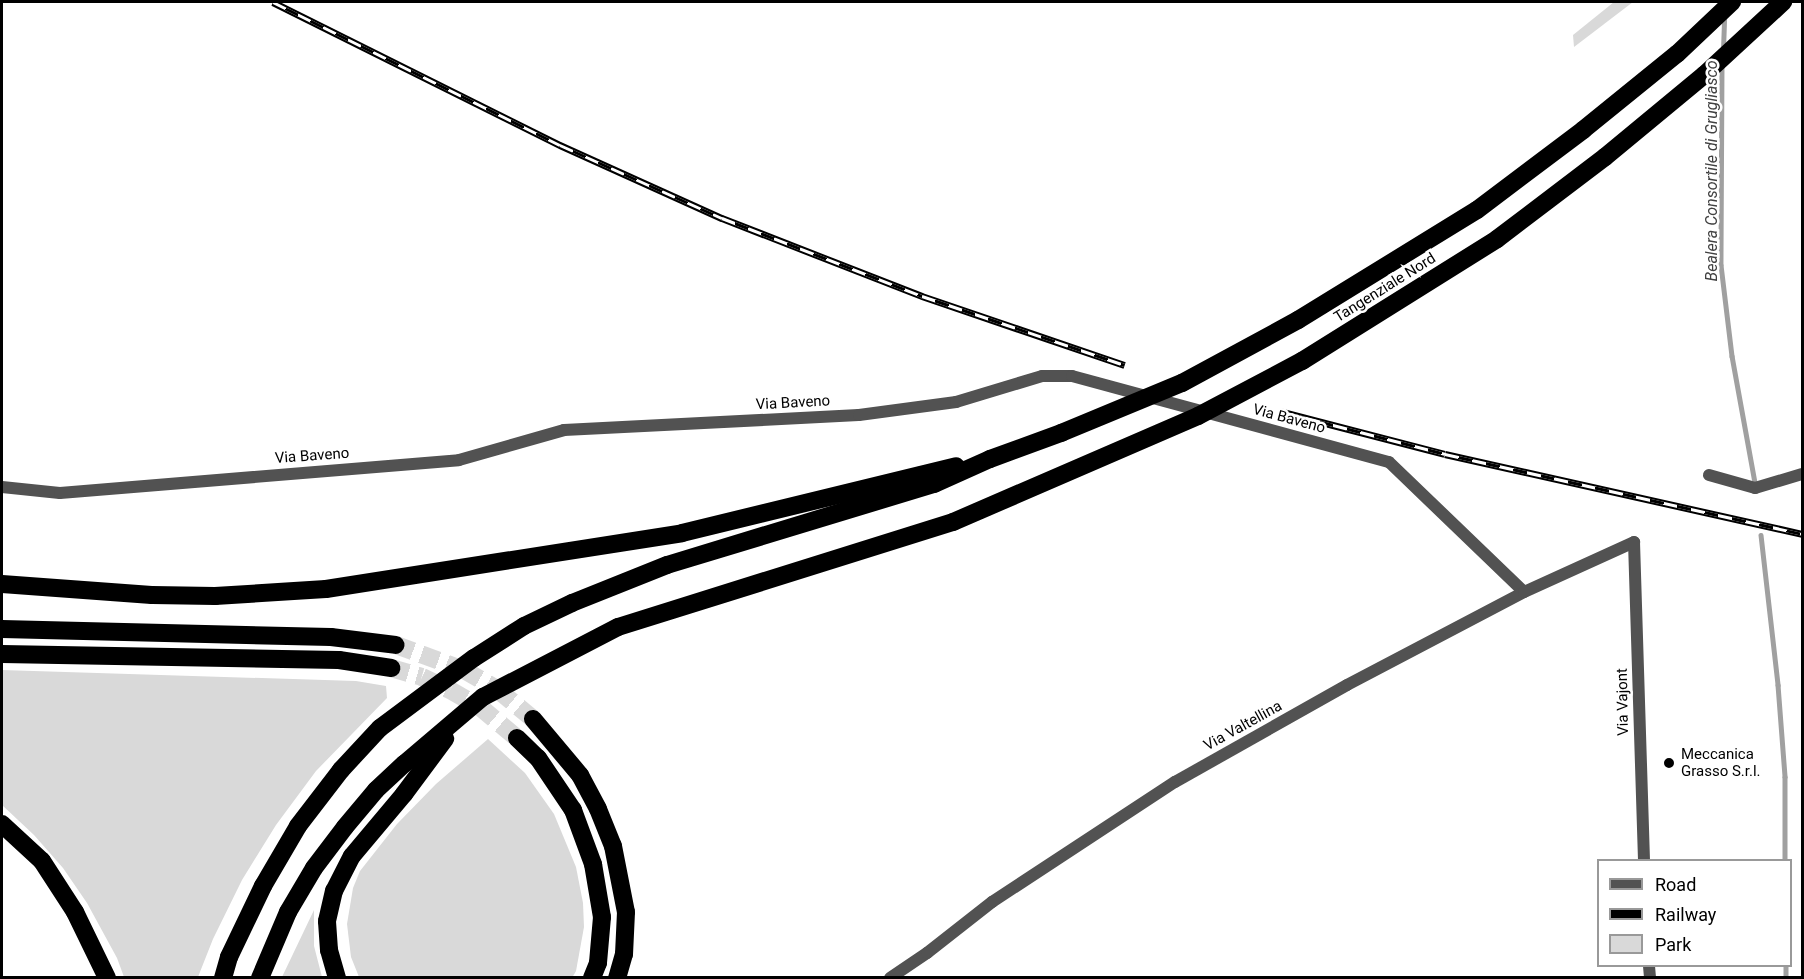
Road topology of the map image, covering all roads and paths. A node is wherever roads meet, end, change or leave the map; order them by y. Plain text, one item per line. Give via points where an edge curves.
1 (1732, 2) edge
2 (1783, 2) edge
3 (990, 459) junction
4 (1803, 474) edge
5 (1709, 475) dead end
6 (2, 487) edge
7 (1634, 542) joint
8 (2, 584) edge
9 (1524, 592) junction
10 (2, 629) edge
11 (396, 645) tunnel mouth
12 (2, 654) edge
13 (391, 668) tunnel mouth
14 (462, 717) junction
15 (533, 719) tunnel mouth
16 (517, 738) tunnel mouth
17 (2, 824) edge
18 (1644, 859) edge
19 (107, 978) edge
20 (223, 978) edge
21 (260, 978) edge
22 (337, 978) edge
23 (592, 978) edge
24 (617, 978) edge
25 (891, 978) edge

1 - 3 highway, Tangenziale Nord via 1617,103 1477,210 1298,320 1182,383
2 - 14 highway, Tangenziale Nord via 1704,75 1497,239 1302,362 1198,416 953,522 618,627 483,697
3 - 8 highway via 682,532 326,589 272,594 152,595
3 - 20 highway via 934,484 667,565 524,626 474,658 380,728 341,770 298,826 263,886
4 - 5 street via 1755,488
6 - 9 street, Via Baveno via 60,493 459,460 564,430 859,415 956,402 1042,376 1072,376 1389,462
7 - 9 street, Via Valtellina
7 - 18 street, Via Vajont
9 - 25 street, Via Valtellina via 1175,782 992,902
10 - 11 highway via 331,637
12 - 13 highway via 339,660
14 - 21 highway via 404,764 345,827 288,912
14 - 22 highway via 405,794 352,856 334,891 327,921 329,950
15 - 24 highway via 580,775 613,846 626,912 624,954
16 - 23 highway via 538,758 573,810 593,864 602,917 598,963
17 - 19 highway via 42,861 75,912

